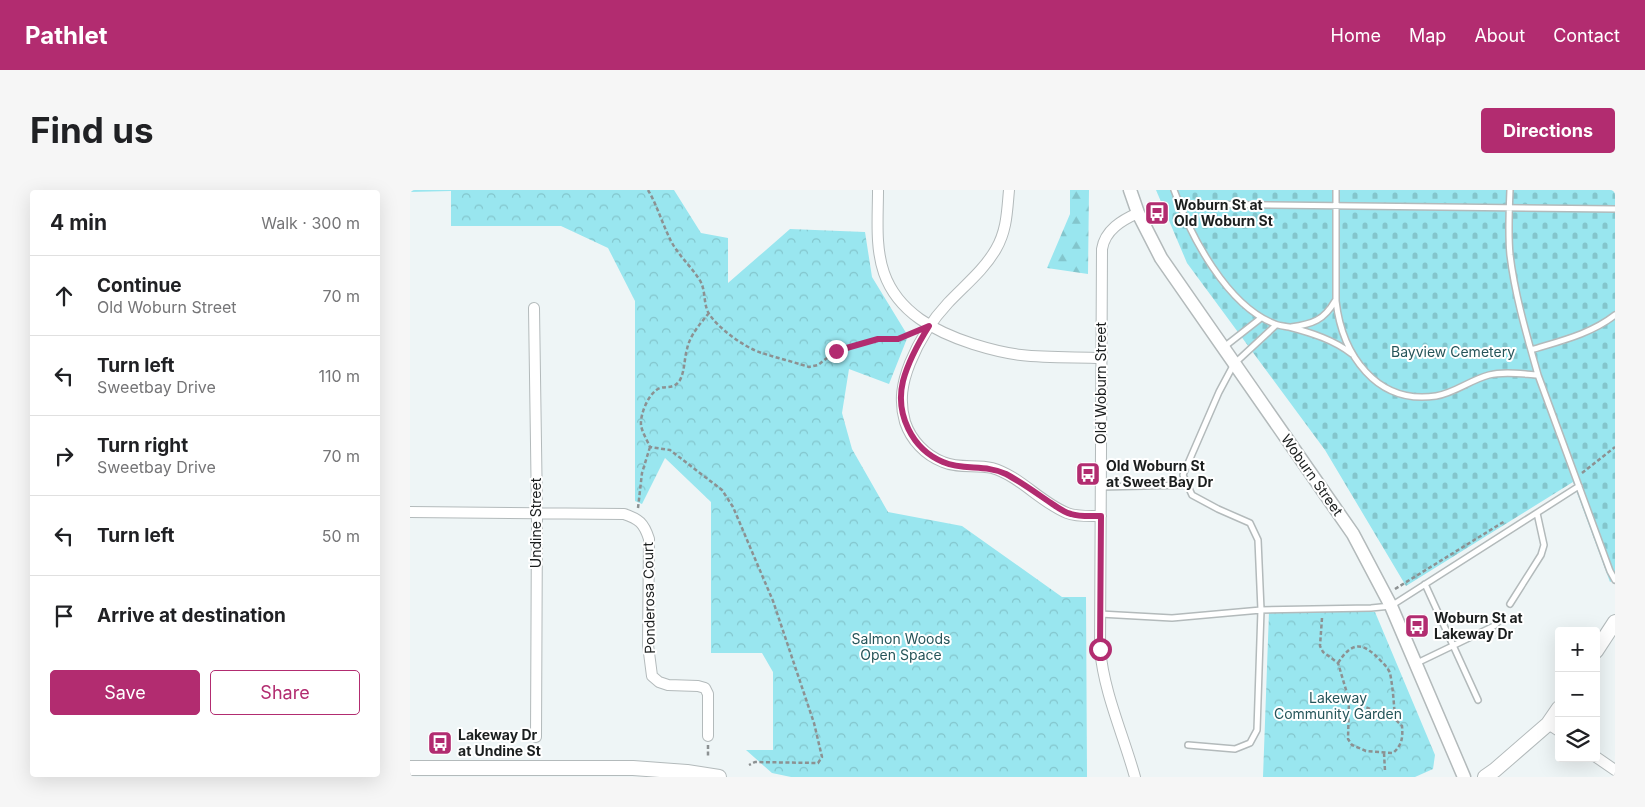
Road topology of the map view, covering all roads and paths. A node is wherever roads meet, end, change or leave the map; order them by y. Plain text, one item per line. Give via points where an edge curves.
1 (648, 190) edge
2 (878, 190) edge
3 (1009, 190) edge
4 (1130, 190) edge
5 (1174, 190) edge
6 (1336, 190) edge
7 (1510, 190) edge
8 (1179, 204) junction
9 (1336, 206) junction
10 (1509, 207) junction
11 (1615, 209) edge
12 (1138, 213) junction
13 (1336, 301) junction
14 (534, 308) dead end
15 (709, 313) junction
16 (1615, 315) edge
17 (1261, 318) junction
18 (1276, 325) junction
19 (929, 326) junction
20 (1290, 328) junction
21 (1224, 348) junction
22 (1531, 350) junction
23 (1354, 356) junction
24 (1101, 358) junction
25 (1234, 364) junction
26 (1538, 375) junction
27 (650, 447) junction
28 (1615, 447) edge
29 (1576, 478) junction
30 (1188, 485) junction
31 (1101, 486) junction
32 (1579, 486) junction
33 (638, 508) dead end
34 (410, 512) edge
35 (537, 512) junction
36 (1537, 513) junction
37 (1101, 516) junction
38 (1508, 520) dead end
39 (1615, 580) edge
40 (1425, 584) junction
41 (1385, 594) junction
42 (1510, 604) dead end
43 (1391, 606) junction
44 (1323, 609) junction
45 (1261, 610) junction
46 (1100, 614) junction
47 (1502, 618) dead end
48 (1615, 622) edge
49 (1600, 645) edge
50 (1453, 646) junction
51 (1338, 664) junction
52 (1416, 664) junction
53 (1349, 700) junction
54 (1478, 700) dead end
55 (1396, 720) junction
56 (1554, 727) edge
57 (708, 736) dead end
58 (536, 737) dead end
59 (1188, 745) dead end
60 (1384, 753) junction
61 (1600, 760) edge
62 (749, 765) dead end
63 (410, 768) edge
64 (1615, 770) edge
65 (1385, 771) dead end
66 (633, 772) edge
67 (536, 773) edge
68 (718, 777) edge
69 (1135, 777) edge
70 (1464, 777) edge
71 (1485, 777) edge

1 - 15 path via 670,240 700,279
2 - 19 street via 877,232 884,274 904,306
3 - 19 street via 1007,218 998,246
4 - 12 street, Woburn Street
5 - 8 lane
6 - 9 lane
7 - 10 lane
8 - 9 lane
8 - 17 lane via 1213,269 1235,296
9 - 10 lane
9 - 13 lane
10 - 11 lane
10 - 22 lane via 1513,275
12 - 21 street, Woburn Street via 1161,258
12 - 24 street, Old Woburn Street via 1118,223 1103,244
13 - 20 lane via 1321,319
13 - 23 lane via 1343,337
14 - 35 street, Undine Street
15 - 19 path via 738,341 760,353 809,367 818,365 836,351 878,339 898,339
15 - 27 path via 691,338 678,382 672,387 655,390 645,405 641,425
16 - 22 lane via 1603,325 1584,333
17 - 18 lane
17 - 21 lane
18 - 20 lane
18 - 25 lane
19 - 24 street via 999,352
19 - 37 street via 919,342 901,392 902,411 908,430 917,443 943,462 992,468 1005,474 1066,512
20 - 23 lane via 1322,337
21 - 25 street, Woburn Street
22 - 26 lane
23 - 26 lane via 1374,381 1411,397 1449,393 1490,375
24 - 31 street, Old Woburn Street
25 - 30 lane via 1183,475
25 - 41 street, Woburn Street via 1353,534
26 - 29 lane
27 - 33 path via 642,473
27 - 62 path via 670,450 722,490 733,507 774,601 814,723 822,757 818,763 755,762
28 - 29 path
29 - 32 lane
30 - 31 lane
30 - 45 lane via 1192,495 1250,523 1258,540
31 - 37 street, Old Woburn Street
32 - 36 lane
32 - 39 lane
34 - 35 street
35 - 57 street, Ponderosa Court via 624,514 636,518 645,527 649,539 648,645 652,676 668,685 705,688 708,694
35 - 58 street, Undine Street
36 - 40 lane
36 - 42 lane via 1544,545
37 - 46 street, Old Woburn Street
38 - 41 path
40 - 43 lane
40 - 50 lane
41 - 43 street, Woburn Street
43 - 44 lane
43 - 52 street, Woburn Street
44 - 45 lane
44 - 51 path via 1320,646
45 - 46 lane via 1172,618
45 - 59 lane via 1257,730 1250,743 1235,749
46 - 69 street, Old Woburn Street via 1100,649 1105,683
47 - 50 lane via 1494,626
48 - 49 main road
50 - 52 lane
50 - 54 lane
51 - 53 path
51 - 55 path via 1345,652 1358,646 1377,657 1389,670
52 - 70 street, Woburn Street
53 - 55 path
53 - 60 path via 1348,739 1352,745 1366,751
55 - 60 path via 1402,726 1402,742 1393,753
56 - 71 main road
60 - 65 path
61 - 64 street
63 - 67 main road
66 - 67 main road
66 - 68 main road via 687,772

